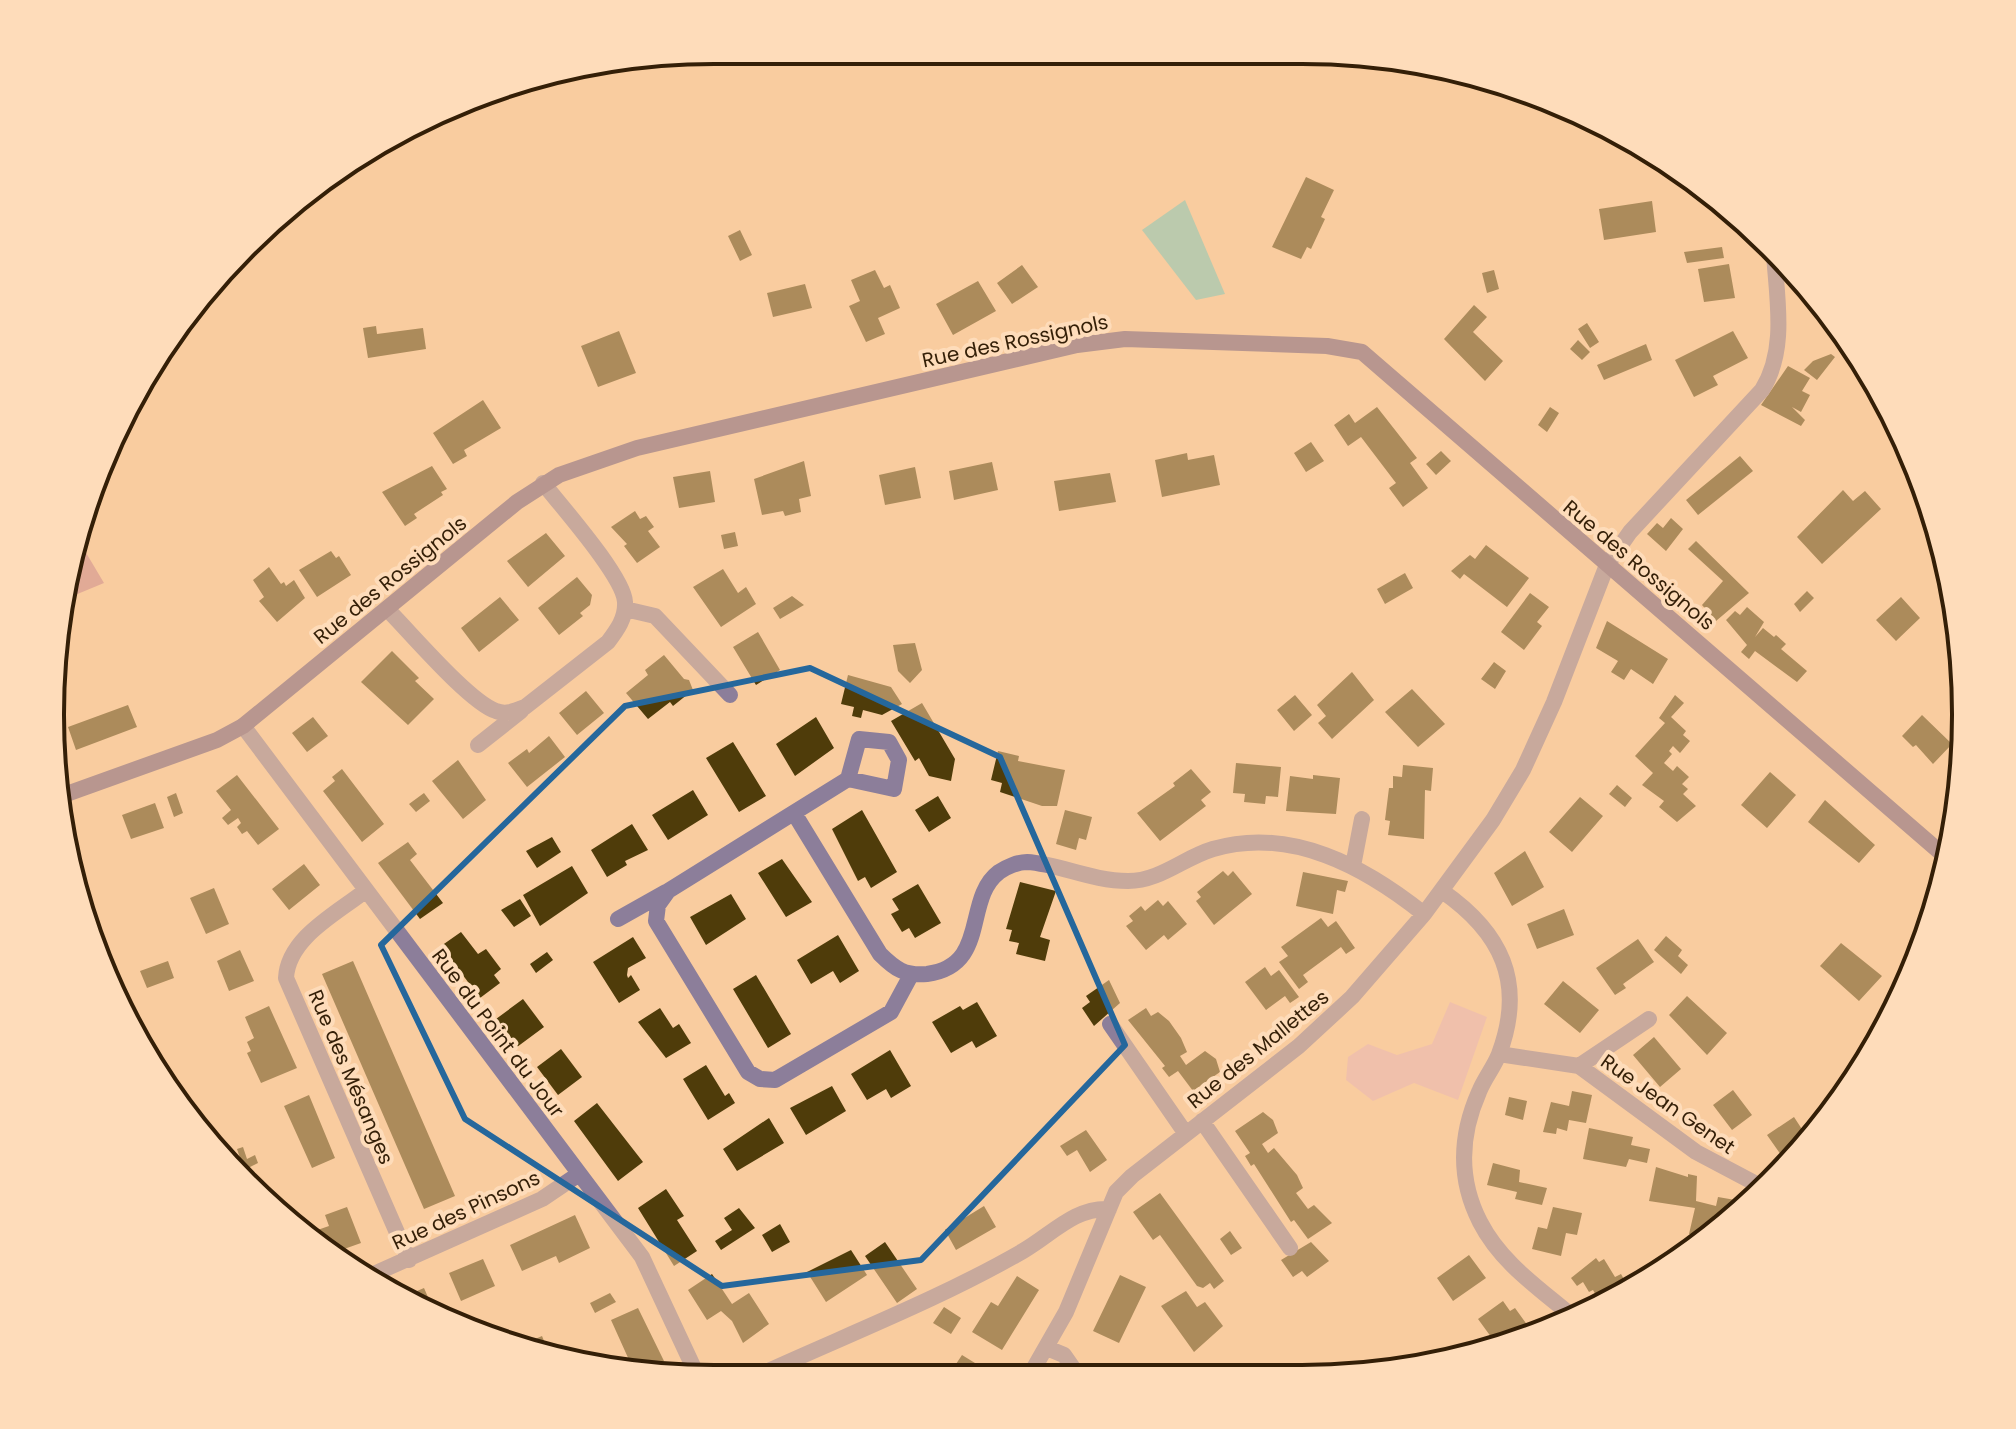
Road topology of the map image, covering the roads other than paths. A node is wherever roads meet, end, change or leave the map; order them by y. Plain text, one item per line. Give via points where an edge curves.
1 (1775, 269) edge
2 (543, 483) junction
3 (1607, 565) junction
4 (387, 609) junction
5 (625, 609) junction
6 (730, 695) dead end
7 (525, 707) junction
8 (243, 726) junction
9 (478, 745) dead end
10 (848, 779) dead end
11 (69, 793) edge
12 (794, 813) junction
13 (1362, 819) dead end
14 (1938, 850) edge
15 (1353, 866) junction
16 (365, 891) junction
17 (668, 891) junction
18 (1442, 891) junction
19 (1424, 914) junction
20 (618, 919) dead end
21 (911, 975) junction
22 (1649, 1019) dead end
23 (1110, 1024) dead end
24 (1499, 1054) junction
25 (1579, 1066) junction
26 (1202, 1121) junction
27 (1186, 1134) junction
28 (579, 1174) junction
29 (1753, 1182) edge
30 (1109, 1209) junction
31 (1290, 1248) dead end
32 (409, 1260) junction
33 (380, 1272) edge
34 (1564, 1309) edge
35 (1047, 1348) junction
36 (692, 1364) edge
37 (781, 1365) edge
38 (1036, 1365) edge
39 (1071, 1365) edge

1 - 3 street, Rue des Mallettes via 1778,335 1771,375 1630,532
2 - 3 street, Rue des Rossignols via 637,448 1066,347 1125,339 1327,346 1362,352
2 - 4 street, Rue des Rossignols
2 - 5 street via 622,586
3 - 14 street, Rue des Rossignols
3 - 18 street, Rue des Mallettes via 1523,770
4 - 7 street via 476,698 495,711
4 - 8 street, Rue des Rossignols
5 - 6 street via 655,616
5 - 7 street via 608,642
7 - 9 street
8 - 11 street, Rue des Rossignols
8 - 16 street, Rue du Point du Jour
10 - 12 street
12 - 17 street
12 - 21 street via 880,954 895,969
13 - 15 street
15 - 19 street via 1387,884
15 - 21 street via 1278,843 1210,850 1154,877 1132,881 1094,879 1027,862 1012,865 985,889 973,939 963,954 950,966
16 - 28 street, Rue du Point du Jour
16 - 32 street, Rue des Mésanges via 294,948 286,978
17 - 20 street
17 - 21 street via 658,905 656,921 748,1072 760,1079 775,1080 891,1012
18 - 19 street, Rue des Mallettes
18 - 24 street via 1487,929 1504,960 1510,988
19 - 26 street, Rue des Mallettes via 1352,997
22 - 25 street
23 - 27 street
24 - 25 street, Rue Jean Genet
24 - 34 street via 1467,1125 1461,1154 1468,1188 1497,1249
25 - 29 street, Rue Jean Genet via 1696,1152
26 - 27 street, Rue des Mallettes
26 - 31 street
27 - 30 street, Rue des Mallettes via 1132,1176
28 - 32 street, Rue des Pinsons via 542,1199
28 - 36 street, Rue du Point du Jour via 642,1257
30 - 35 street, Rue des Mallettes
30 - 37 street via 1093,1208 1074,1216 981,1273
32 - 33 street, Rue des Pinsons
35 - 38 street, Rue des Mallettes
35 - 39 street via 1064,1355

